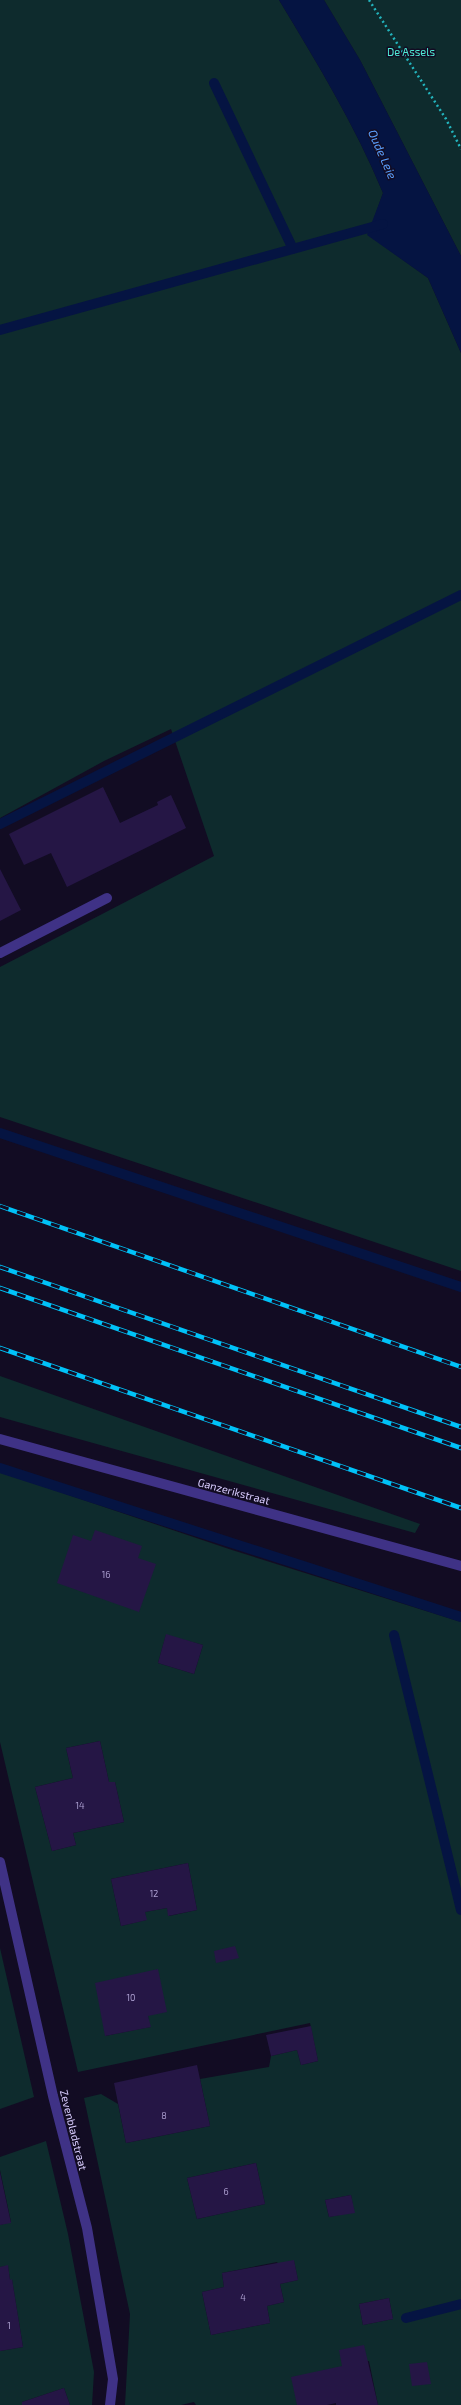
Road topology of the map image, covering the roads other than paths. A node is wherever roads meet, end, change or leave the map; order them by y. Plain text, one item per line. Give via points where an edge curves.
1 (107, 898) dead end
2 (0, 954) edge
3 (0, 1439) edge
4 (461, 1566) edge
5 (0, 1862) edge
6 (110, 2405) edge

1 - 2 street
3 - 4 street, Ganzerikstraat
5 - 6 street, Zevenbladstraat via 53,2096 87,2228 113,2379

